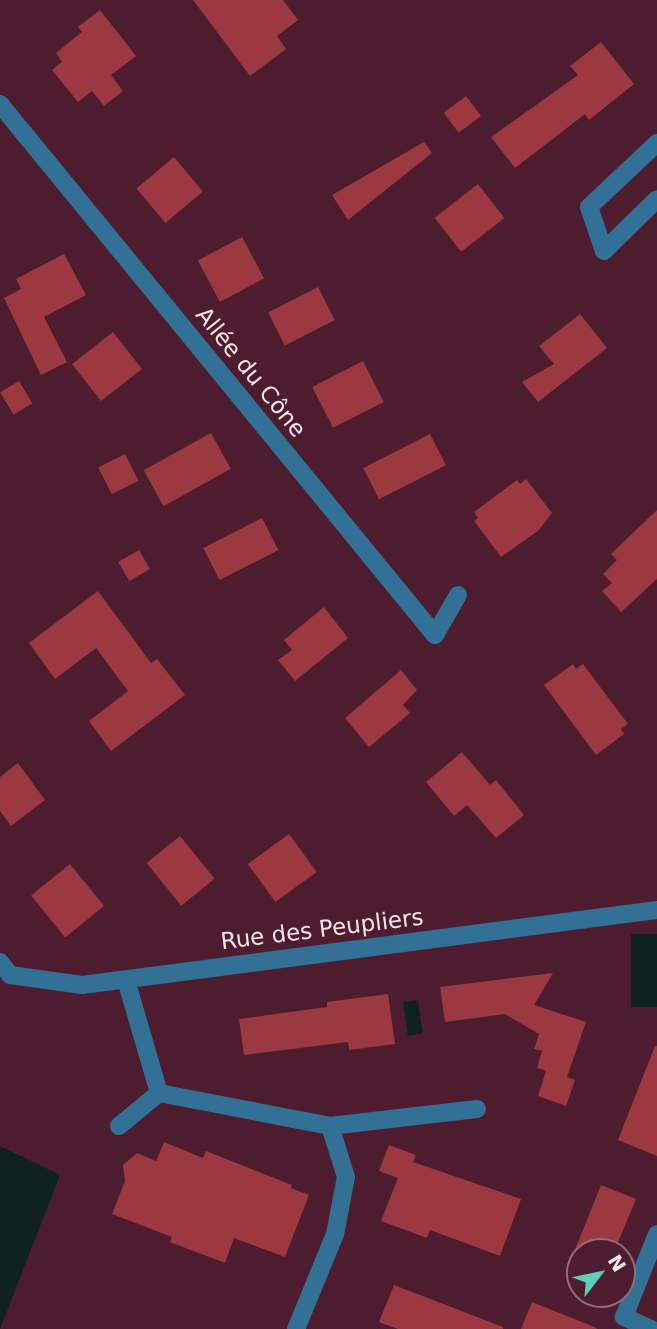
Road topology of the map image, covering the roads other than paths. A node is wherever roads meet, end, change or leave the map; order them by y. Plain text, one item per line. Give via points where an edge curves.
1 (0, 104) edge
2 (657, 143) edge
3 (657, 200) edge
4 (458, 595) dead end
5 (657, 910) edge
6 (0, 962) edge
7 (126, 980) junction
8 (159, 1093) junction
9 (477, 1109) dead end
10 (119, 1126) dead end
11 (330, 1126) junction
12 (656, 1237) edge
13 (296, 1329) edge
14 (651, 1329) edge

1 - 4 street, Allée du Cône via 435,635
2 - 3 street via 590,207 604,251
5 - 7 street, Rue des Peupliers
6 - 7 street, Rue des Peupliers via 10,975 70,984
7 - 8 street
8 - 10 street
8 - 11 street
9 - 11 street
11 - 13 street via 346,1177 335,1234
12 - 14 street via 624,1317

